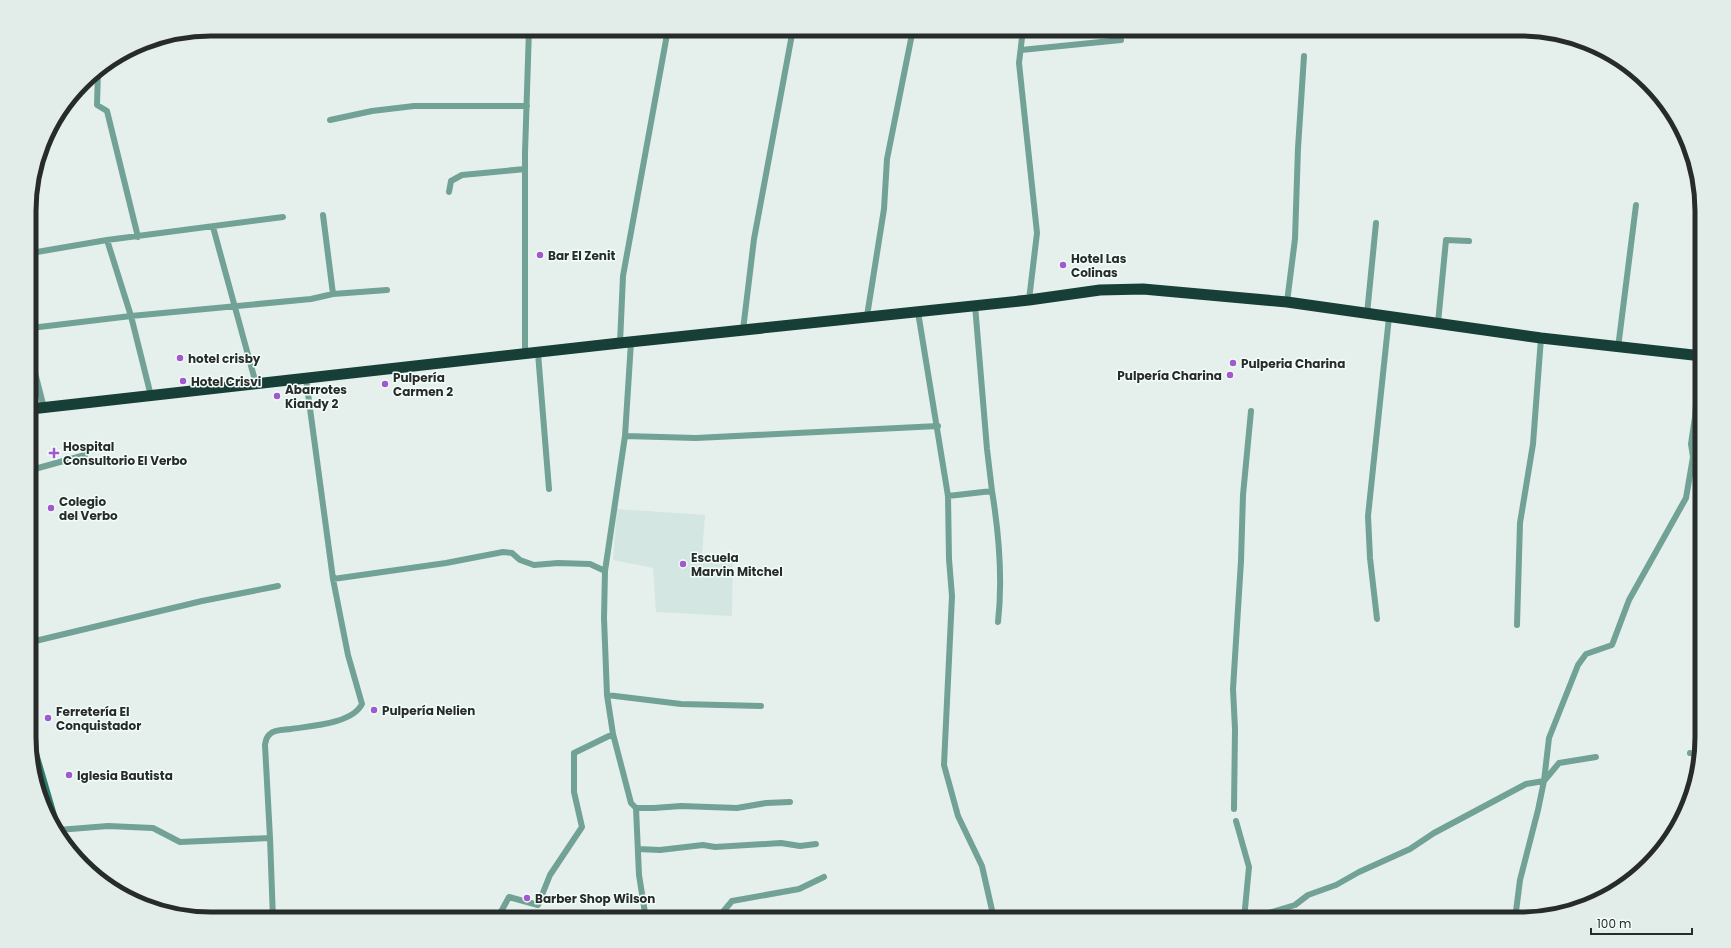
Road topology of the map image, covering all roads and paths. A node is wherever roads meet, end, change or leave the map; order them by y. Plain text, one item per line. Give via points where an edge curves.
1 (528, 36) edge
2 (667, 36) edge
3 (792, 36) edge
4 (912, 36) edge
5 (1022, 36) edge
6 (1121, 40) dead end
7 (1021, 50) junction
8 (1304, 56) dead end
9 (98, 78) edge
10 (526, 106) junction
11 (330, 120) dead end
12 (525, 168) junction
13 (449, 192) dead end
14 (1636, 205) dead end
15 (323, 215) dead end
16 (283, 217) dead end
17 (1376, 223) dead end
18 (213, 227) junction
19 (138, 237) junction
20 (107, 240) junction
21 (1469, 241) dead end
22 (36, 252) edge
23 (387, 290) dead end
24 (333, 294) junction
25 (1029, 300) junction
26 (1287, 302) junction
27 (974, 305) junction
28 (235, 306) junction
29 (918, 312) junction
30 (1367, 314) junction
31 (131, 316) junction
32 (867, 316) junction
33 (1389, 317) junction
34 (1438, 323) junction
35 (36, 327) edge
36 (743, 330) junction
37 (1541, 338) junction
38 (626, 342) junction
39 (1618, 348) junction
40 (538, 353) junction
41 (526, 354) junction
42 (1695, 355) edge
43 (306, 378) junction
44 (36, 379) edge
45 (256, 384) junction
46 (151, 396) junction
47 (44, 408) junction
48 (36, 409) edge
49 (1251, 411) dead end
50 (1695, 417) edge
51 (938, 426) junction
52 (625, 436) junction
53 (85, 455) dead end
54 (36, 468) edge
55 (549, 489) dead end
56 (992, 491) junction
57 (948, 496) junction
58 (605, 571) junction
59 (333, 579) junction
60 (278, 586) dead end
61 (1377, 619) dead end
62 (998, 622) dead end
63 (1517, 625) dead end
64 (36, 641) edge
65 (607, 695) junction
66 (761, 706) dead end
67 (613, 734) junction
68 (1690, 753) dead end
69 (1695, 753) edge
70 (1596, 757) dead end
71 (38, 766) edge
72 (1544, 781) junction
73 (790, 802) dead end
74 (636, 808) junction
75 (51, 809) edge
76 (1234, 809) dead end
77 (1236, 821) dead end
78 (63, 830) edge
79 (270, 838) junction
80 (816, 844) dead end
81 (638, 849) junction
82 (824, 877) dead end
83 (274, 912) edge
84 (501, 912) edge
85 (645, 912) edge
86 (723, 912) edge
87 (992, 912) edge
88 (1245, 912) edge
89 (1272, 912) edge
90 (1516, 912) edge

1 - 10 street
2 - 38 street via 622,276
3 - 36 street via 754,239
4 - 32 street via 887,159 884,209
5 - 7 street
6 - 7 street
7 - 25 street via 1019,63 1037,233
8 - 26 street via 1296,239
9 - 19 street via 97,105 107,111
10 - 11 street via 414,106
10 - 12 street
12 - 13 street via 462,175 451,182
12 - 41 street
14 - 39 street
15 - 24 street
16 - 18 street
17 - 30 street
18 - 19 street
18 - 28 street
19 - 20 street
20 - 22 street
20 - 31 street
21 - 34 street via 1446,240
23 - 24 street
24 - 28 street
25 - 26 highway via 1100,290 1143,289
25 - 27 highway
26 - 30 highway
27 - 29 highway
27 - 56 street
28 - 31 street
28 - 45 street
29 - 32 highway
29 - 51 street
30 - 33 highway
31 - 35 street
31 - 46 street
32 - 36 highway
33 - 34 highway
33 - 61 street via 1368,516
34 - 37 highway
36 - 38 highway
37 - 39 highway
37 - 63 street via 1533,444 1520,523
38 - 40 highway
38 - 52 street
39 - 42 highway
40 - 41 highway
40 - 55 street
41 - 43 highway
43 - 45 highway
43 - 59 street
44 - 47 street
45 - 46 highway
46 - 47 highway
47 - 48 highway
49 - 76 street via 1243,495 1233,688
50 - 72 street via 1691,444 1693,457 1686,498 1629,600 1612,645 1586,654 1578,665 1549,738
51 - 52 street via 696,438
51 - 57 street
52 - 58 street
53 - 54 street
56 - 57 street
56 - 62 street via 999,533 1001,594
57 - 87 street via 952,596 944,765 958,816 982,866
58 - 59 street via 590,564 534,565 520,560 512,553 502,552 446,563
58 - 65 street
59 - 79 street via 348,655 362,704 359,710 349,716 329,723 274,731 266,738
60 - 64 street via 202,601
65 - 66 street via 681,704
65 - 67 street
67 - 74 street via 631,803
67 - 84 street via 574,753 574,792 582,827 550,874 538,905 509,897
68 - 69 street
70 - 72 street via 1559,763
71 - 75 main road
72 - 89 street via 1526,784 1434,833 1410,849 1336,885 1308,894 1296,905
72 - 90 street via 1520,880
73 - 74 street via 737,808
74 - 81 street
77 - 88 street via 1249,867
78 - 79 street via 108,826 153,828 180,842
79 - 83 street
80 - 81 street via 715,847 703,845 660,850
81 - 85 street
82 - 86 street via 799,888 732,901

